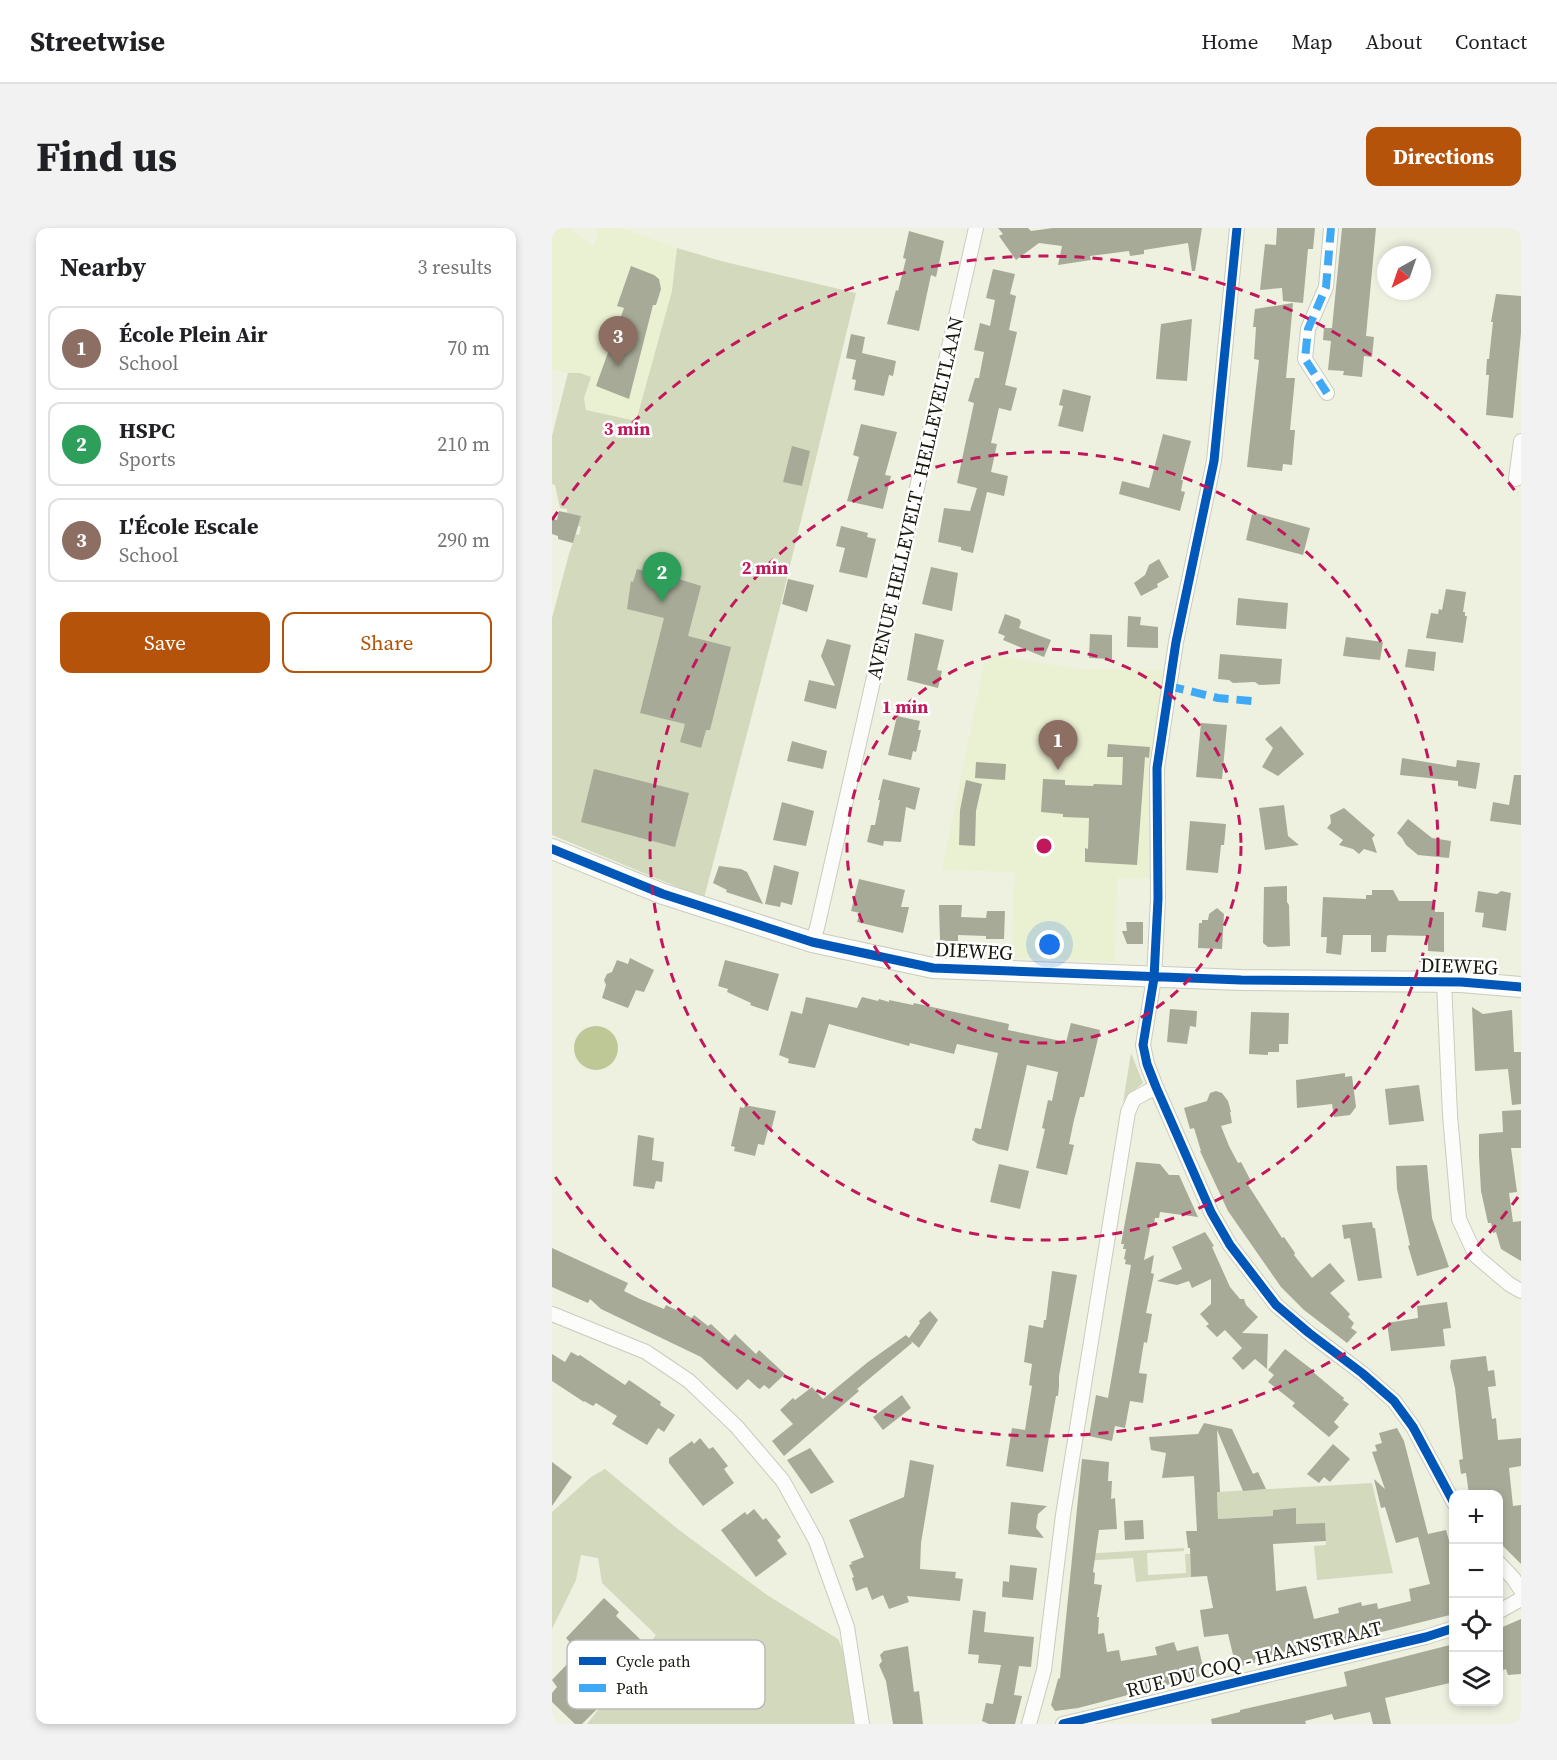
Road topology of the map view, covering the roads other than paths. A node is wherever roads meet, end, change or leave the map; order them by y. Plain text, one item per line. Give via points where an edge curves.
1 (976, 228) edge
2 (1237, 228) edge
3 (1331, 228) edge
4 (1327, 393) dead end
5 (1521, 441) edge
6 (1516, 479) dead end
7 (552, 849) edge
8 (812, 942) junction
9 (1154, 978) junction
10 (1444, 982) junction
11 (1521, 987) edge
12 (1156, 1087) junction
13 (1521, 1291) edge
14 (552, 1314) edge
15 (1449, 1494) edge
16 (1503, 1567) edge
17 (1521, 1590) edge
18 (1521, 1599) edge
19 (1503, 1609) edge
20 (1449, 1630) edge
21 (1032, 1723) edge
22 (862, 1724) edge
23 (1063, 1724) edge

1 - 8 street, AVENUE HELLEVELT - HELLEVELTLAAN
2 - 9 street via 1214,461 1176,642 1157,768
3 - 4 street via 1326,287 1308,329 1305,359
5 - 6 street
7 - 8 street, DIEWEG via 663,894
8 - 9 street, DIEWEG via 933,968
9 - 10 street, DIEWEG
9 - 12 street via 1143,1045
10 - 11 street, DIEWEG
10 - 13 street via 1459,1219 1476,1256
12 - 15 street via 1211,1212 1236,1254 1276,1305 1394,1401 1413,1427
12 - 21 street via 1134,1099 1128,1112 1063,1515 1044,1670
14 - 22 street via 646,1352 689,1381 737,1427 783,1481 816,1541 847,1627
16 - 17 street
18 - 19 street
20 - 23 street, RUE DU COQ - HAANSTRAAT

